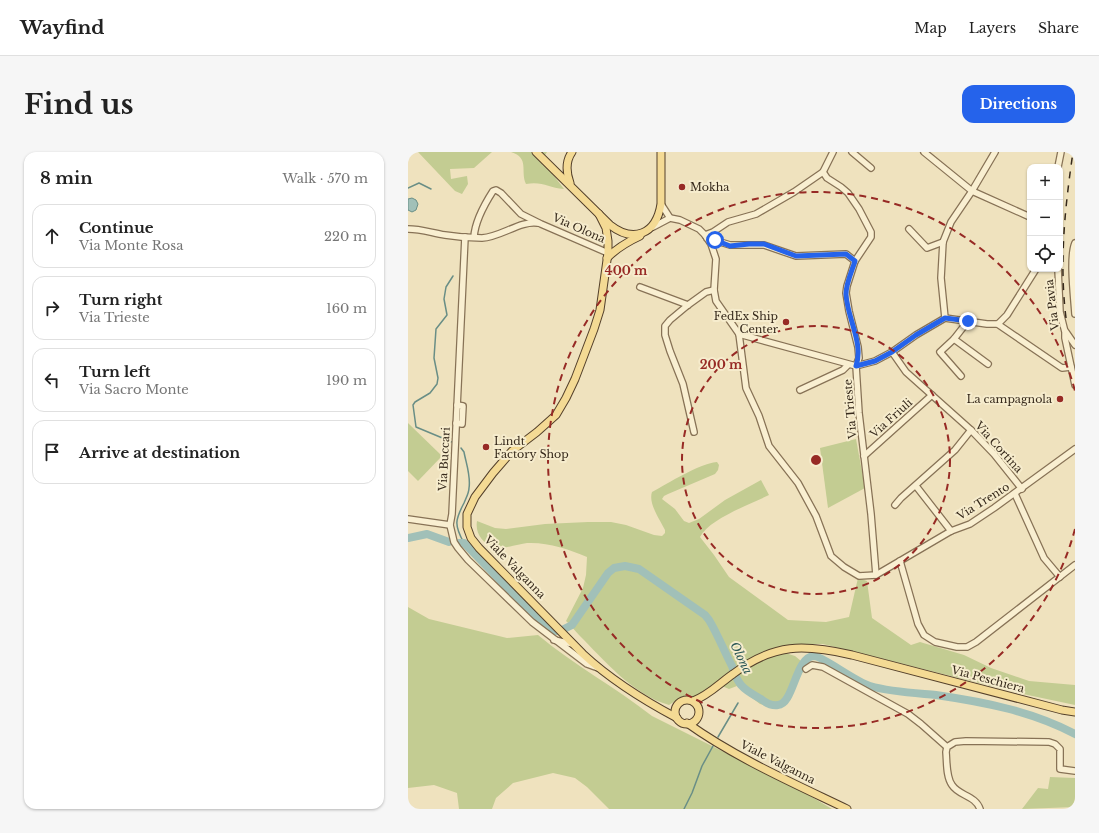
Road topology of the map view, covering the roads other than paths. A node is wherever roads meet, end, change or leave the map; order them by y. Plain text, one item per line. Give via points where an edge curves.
1 (536, 152) edge
2 (572, 152) edge
3 (833, 152) edge
4 (852, 152) edge
5 (924, 152) edge
6 (994, 152) edge
7 (1061, 152) edge
8 (662, 154) edge
9 (1059, 164) edge
10 (871, 168) dead end
11 (823, 172) junction
12 (572, 187) junction
13 (972, 191) junction
14 (661, 204) junction
15 (599, 214) junction
16 (1027, 216) edge
17 (670, 218) junction
18 (541, 224) junction
19 (408, 229) edge
20 (909, 229) dead end
21 (648, 231) junction
22 (706, 236) junction
23 (465, 237) junction
24 (474, 238) junction
25 (943, 242) junction
26 (1075, 243) edge
27 (608, 256) junction
28 (855, 261) junction
29 (1034, 272) edge
30 (1058, 272) edge
31 (640, 287) dead end
32 (714, 290) junction
33 (688, 305) junction
34 (1075, 314) edge
35 (945, 318) junction
36 (968, 321) junction
37 (998, 324) junction
38 (1065, 332) junction
39 (740, 334) junction
40 (954, 339) junction
41 (1075, 345) edge
42 (892, 352) junction
43 (988, 364) dead end
44 (848, 365) junction
45 (856, 366) junction
46 (1071, 367) junction
47 (961, 376) dead end
48 (1075, 385) edge
49 (800, 390) dead end
50 (932, 395) junction
51 (972, 431) junction
52 (694, 432) dead end
53 (1075, 449) edge
54 (864, 456) junction
55 (916, 486) junction
56 (1022, 489) junction
57 (1015, 494) junction
58 (895, 505) dead end
59 (408, 519) edge
60 (450, 525) junction
61 (951, 531) junction
62 (900, 561) junction
63 (1075, 565) edge
64 (876, 575) junction
65 (1060, 577) junction
66 (554, 640) junction
67 (573, 644) junction
68 (598, 668) junction
69 (806, 669) dead end
70 (706, 695) junction
71 (693, 701) junction
72 (676, 708) junction
73 (698, 708) junction
74 (662, 710) junction
75 (1075, 712) edge
76 (677, 718) junction
77 (696, 720) junction
78 (687, 724) junction
79 (700, 732) junction
80 (947, 748) junction
81 (1075, 771) edge
82 (846, 809) edge
83 (980, 809) edge

1 - 12 main road
2 - 12 main road via 566,168
3 - 11 street
4 - 10 street
5 - 13 street
6 - 13 street
7 - 9 street
8 - 14 main road
11 - 22 street via 780,201 756,214 728,222
11 - 28 street, Via Trieste via 827,178 848,193 869,227 871,237
12 - 15 main road
13 - 16 street
13 - 25 street via 951,222
14 - 17 street
14 - 21 main road via 658,216
15 - 21 main road via 622,233 636,234
15 - 27 main road, Viale Valganna via 606,228
17 - 21 street
17 - 22 street via 690,224
18 - 24 street, Via Olona via 530,223 489,237
18 - 24 street, Via Olona via 521,214 495,190 479,216
18 - 27 street, Via Olona
19 - 23 street, Via Olona
20 - 25 street via 927,248
21 - 27 main road, Via Olona via 623,244
22 - 28 street via 730,246 764,244 796,256 846,254
22 - 32 street via 716,259
23 - 24 street, Via Olona
23 - 60 street, Via Buccari
25 - 35 street via 941,278
26 - 34 street
27 - 67 main road, Viale Valganna via 600,310 566,398 556,415 512,451 493,473 478,491 467,514 468,532 475,543
28 - 45 street, Via Trieste via 846,293 858,347 859,358
29 - 37 street via 1007,315
30 - 38 street, Via Pavia via 1061,319
31 - 33 street
32 - 33 street via 706,292
32 - 39 street via 716,301
33 - 52 street via 665,326 665,335 683,384
35 - 36 street
35 - 42 street
36 - 37 street
36 - 40 street
37 - 46 street via 1062,368
38 - 41 street
38 - 46 street, Via Pavia
39 - 44 street
39 - 64 street via 746,388 769,446 808,499 831,556 859,576
40 - 43 street
40 - 47 street via 940,352
42 - 45 street via 875,361
42 - 50 street, Via Cortina via 906,372
44 - 45 street
44 - 49 street via 843,370
45 - 54 street, Via Trieste
46 - 48 street, Via Pavia
50 - 51 street, Via Cortina
50 - 54 street, Via Friuli
51 - 55 street
51 - 56 street, Via Cortina
53 - 56 street, Via Trento
54 - 64 street, Via Trieste
55 - 58 street
55 - 61 street
56 - 57 street, Via Trento
57 - 61 street, Via Trento via 970,524
57 - 65 street via 1044,558
59 - 60 street
60 - 66 street, Via Buccari via 454,542 468,560
61 - 62 street, Via Trento
62 - 64 street, Via Trento
62 - 65 street via 921,631 932,640 957,647 967,647 976,642
63 - 65 street
66 - 67 street, Via Buccari
66 - 68 street, Via Buccari via 587,664
67 - 68 main road, Viale Valganna
68 - 74 main road, Viale Valganna
69 - 80 street via 812,665 823,667 885,701 921,724
70 - 71 main road
70 - 73 main road
70 - 75 main road, Via Peschiera via 752,661 770,653 804,647 895,666
71 - 72 main road via 683,700
71 - 73 main road
72 - 74 main road
72 - 76 main road
73 - 77 main road
74 - 76 main road, Viale Valganna
76 - 78 main road
77 - 78 main road
77 - 79 main road
78 - 79 main road, Viale Valganna
79 - 82 main road, Viale Valganna via 769,771
80 - 81 street via 955,742 966,741 1049,742 1060,749 1060,770
80 - 83 street via 949,779 952,785 974,801

